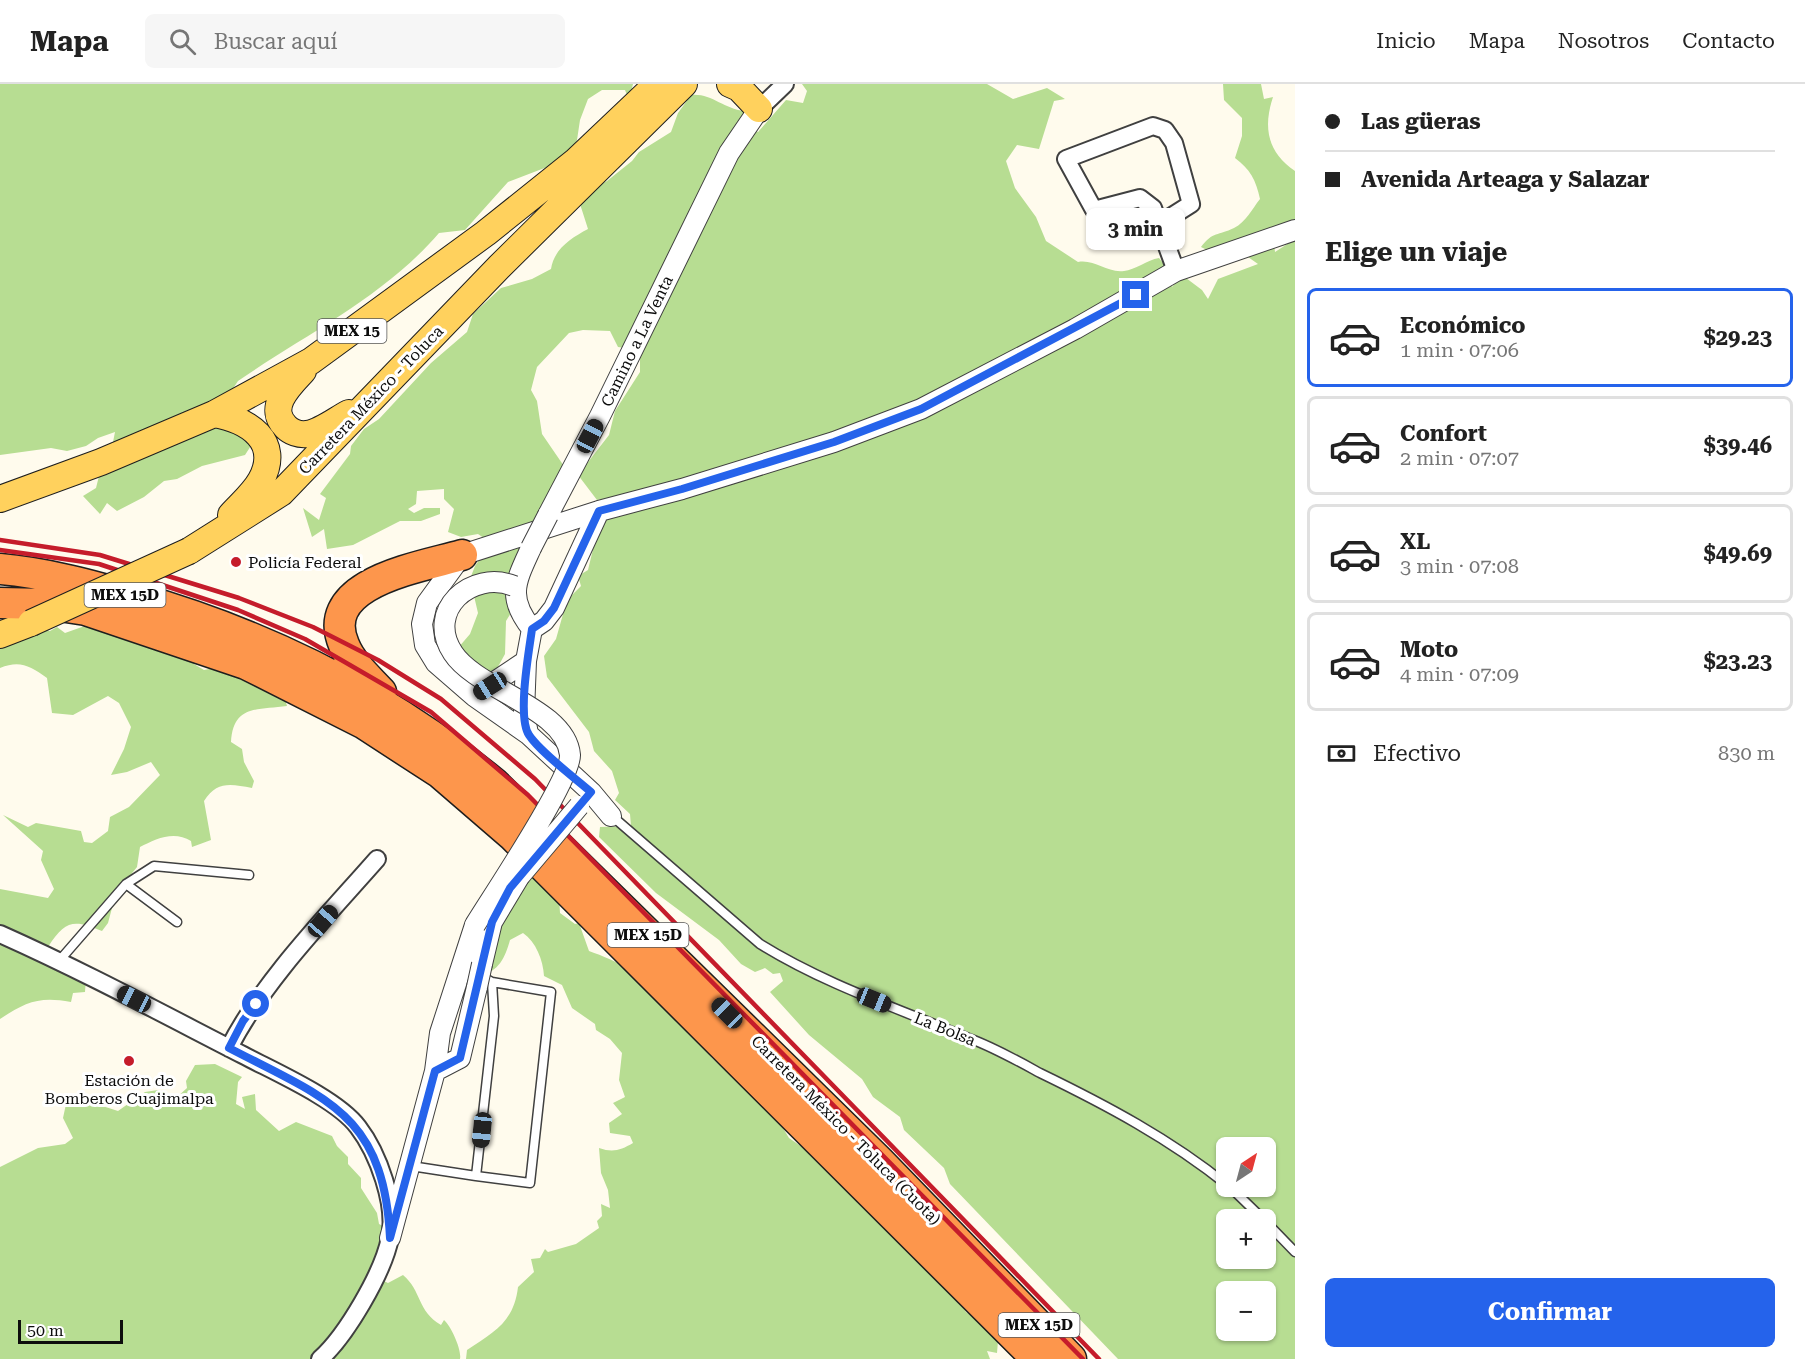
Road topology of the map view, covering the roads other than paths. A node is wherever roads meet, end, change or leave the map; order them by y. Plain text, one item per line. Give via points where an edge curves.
1 (657, 84) edge
2 (684, 84) edge
3 (785, 84) edge
4 (736, 85) edge
5 (759, 109) junction
6 (1161, 223) junction
7 (1295, 230) edge
8 (1176, 272) junction
9 (310, 361) junction
10 (372, 400) junction
11 (214, 414) junction
12 (0, 499) edge
13 (599, 511) junction
14 (210, 537) junction
15 (462, 555) junction
16 (0, 569) edge
17 (514, 586) junction
18 (0, 591) edge
19 (0, 603) edge
20 (532, 629) junction
21 (0, 635) edge
22 (247, 635) junction
23 (526, 661) junction
24 (474, 696) junction
25 (406, 718) junction
26 (528, 734) junction
27 (585, 799) junction
28 (611, 816) joint
29 (377, 859) dead end
30 (249, 875) dead end
31 (126, 884) junction
32 (177, 922) dead end
33 (0, 934) edge
34 (59, 961) junction
35 (462, 966) junction
36 (484, 985) junction
37 (229, 1048) junction
38 (435, 1071) junction
39 (410, 1166) junction
40 (476, 1176) junction
41 (1216, 1177) edge
42 (1240, 1197) edge
43 (1253, 1209) edge
44 (1276, 1232) edge
45 (390, 1238) junction
46 (1295, 1252) edge
47 (320, 1359) edge
48 (1037, 1359) edge
49 (1071, 1359) edge

1 - 9 main road, MEX 15 via 576,161 495,226
2 - 10 main road, Carretera México - Toluca via 507,258
3 - 5 street, Camino a La Venta
4 - 5 main road
5 - 17 street, Camino a La Venta, bridge via 729,153
6 - 6 street via 1153,207 1140,198 1094,210 1066,159 1153,126 1165,130 1174,143 1191,204
6 - 8 street
7 - 8 street
8 - 13 street via 921,409 834,442
9 - 10 main road via 280,400 278,413 288,429 300,434 313,433
9 - 11 main road, MEX 15
10 - 14 main road, Carretera México - Toluca via 281,493
11 - 12 main road, MEX 15
11 - 14 main road via 241,420 255,430 264,445 266,462 258,485
13 - 15 street
13 - 20 street via 554,608
14 - 21 main road, Carretera México - Toluca, bridge via 189,551
15 - 24 street via 427,603 423,634 436,663
15 - 25 highway via 363,587 344,608 341,635 347,652
16 - 22 highway, Carretera México - Toluca (Cuota) / MEX 15D via 62,577 177,609
17 - 20 street via 516,601
17 - 35 street, bridge via 498,581 481,582 459,595 446,618 448,644 464,665 553,724 567,743 570,760 558,789 475,925
18 - 22 highway, MEX 15D via 48,595
19 - 48 highway, Carretera México - Toluca (Cuota) / MEX 15D via 86,610 246,664 336,707 440,773 513,836
20 - 23 street
22 - 25 highway, Carretera México - Toluca (Cuota) / MEX 15D via 348,682
23 - 24 street
23 - 26 street via 524,712
24 - 26 street
25 - 49 highway, Carretera México - Toluca (Cuota) / MEX 15D via 453,749 503,792 879,1161
26 - 27 street
27 - 28 street, La Bolsa
27 - 36 street, bridge via 519,877 492,922 482,964
28 - 41 lane, La Bolsa via 760,944 787,961 974,1040 1064,1084 1161,1136
29 - 37 street via 250,1011
30 - 31 lane via 154,866
31 - 32 lane
31 - 34 lane
33 - 34 street
34 - 37 street
35 - 36 lane
35 - 38 street via 440,1034
36 - 38 street via 460,1058
36 - 40 lane via 494,1016
36 - 40 lane via 551,992 530,1183
37 - 45 street via 306,1088 357,1125 384,1180
38 - 39 street
39 - 40 lane
39 - 45 street
42 - 43 lane, La Bolsa
44 - 46 lane, La Bolsa
45 - 47 street via 359,1309

